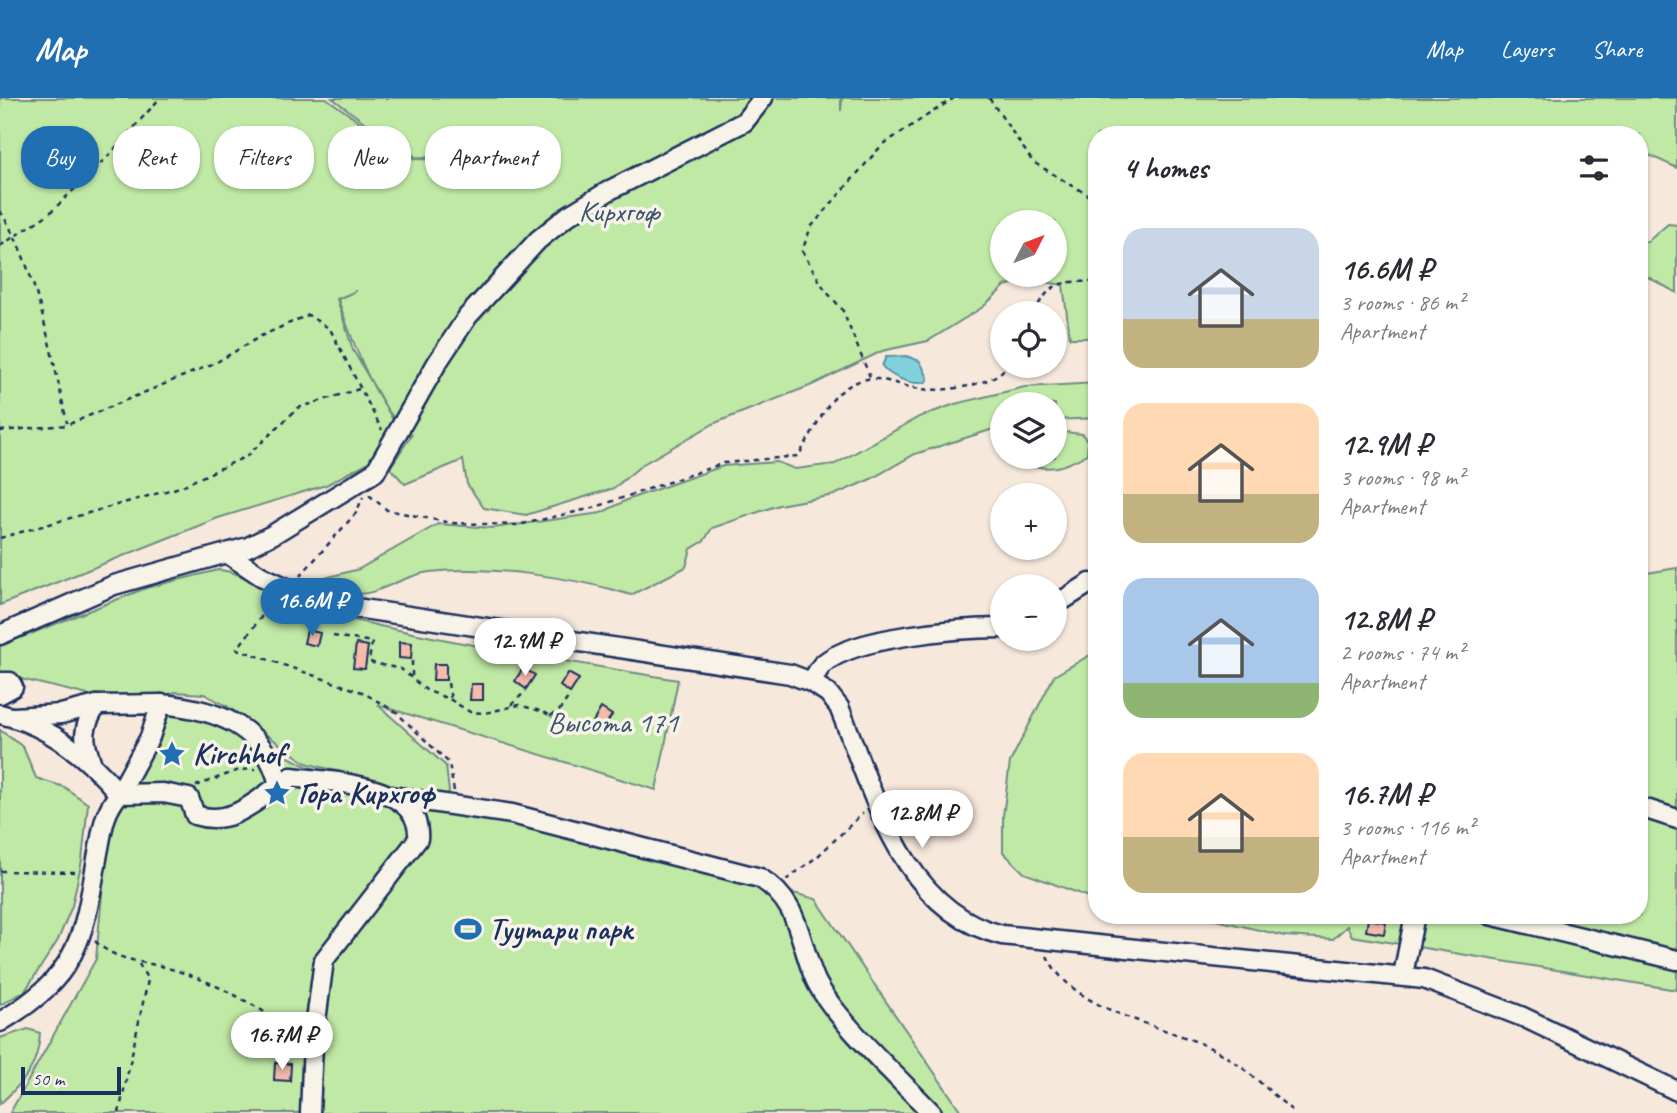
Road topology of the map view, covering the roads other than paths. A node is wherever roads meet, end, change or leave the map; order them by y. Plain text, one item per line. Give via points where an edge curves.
1 (763, 98) edge
2 (228, 554) junction
3 (1088, 584) edge
4 (1067, 597) edge
5 (990, 629) edge
6 (0, 635) edge
7 (0, 682) edge
8 (811, 682) junction
9 (0, 694) edge
10 (161, 704) junction
11 (97, 705) junction
12 (6, 716) edge
13 (91, 761) junction
14 (278, 781) junction
15 (120, 794) junction
16 (397, 797) junction
17 (1648, 810) edge
18 (1677, 819) edge
19 (1413, 924) edge
20 (1527, 924) edge
21 (1677, 960) edge
22 (1403, 975) junction
23 (0, 1022) edge
24 (1677, 1091) edge
25 (310, 1113) edge
26 (932, 1113) edge

1 - 2 street via 744,121 610,190 538,240 468,316 375,472 272,535
2 - 6 street via 114,585
2 - 8 street via 282,593 338,607 732,664
3 - 4 street
5 - 8 street via 925,632 873,644 824,664
7 - 9 street via 10,682 13,687
8 - 22 street via 839,707 899,851 943,904 989,932
10 - 11 street
10 - 14 street via 207,710 230,721 254,737
10 - 15 street via 150,737
11 - 12 street via 61,714
11 - 13 street via 84,724 84,743
12 - 13 street via 53,736
13 - 15 street
14 - 15 street via 237,814 213,821 195,814 188,797
14 - 16 street via 291,777 342,783
15 - 23 street via 106,810 86,926 73,954 52,984
16 - 25 street via 414,813 418,839 324,960
16 - 26 street via 482,807 760,878 788,902 829,1002
17 - 18 street
19 - 22 street
20 - 21 street
22 - 24 street via 1492,1004

